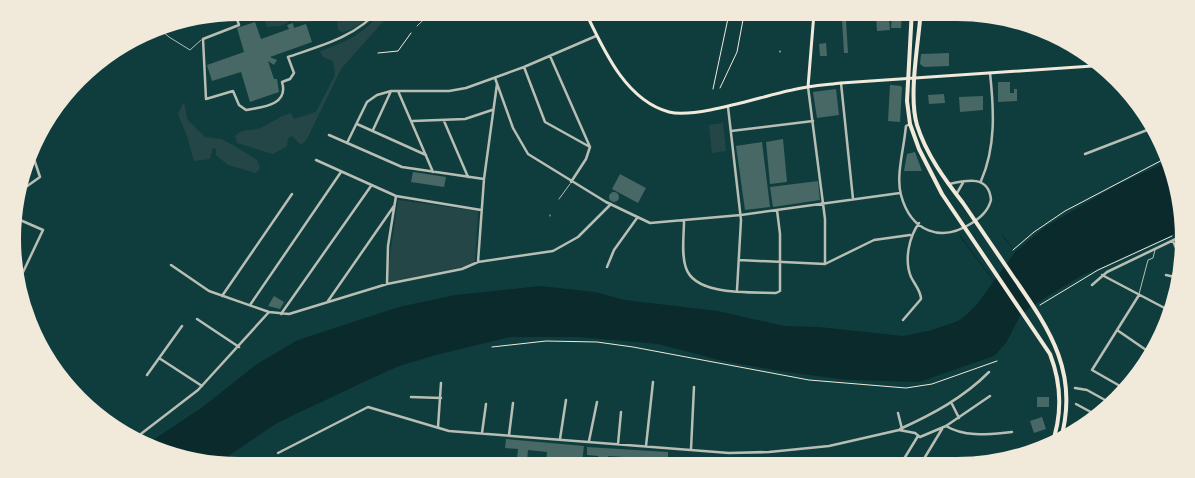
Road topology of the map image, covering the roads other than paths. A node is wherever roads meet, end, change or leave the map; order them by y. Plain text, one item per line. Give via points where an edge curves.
1 (237, 18) edge
2 (371, 18) edge
3 (425, 18) edge
4 (588, 18) edge
5 (814, 18) edge
6 (911, 18) edge
7 (920, 18) edge
8 (416, 26) dead end
9 (162, 31) edge
10 (597, 36) junction
11 (203, 39) junction
12 (550, 56) junction
13 (1094, 66) edge
14 (524, 67) junction
15 (990, 73) junction
16 (495, 78) junction
17 (908, 78) junction
18 (916, 78) junction
19 (841, 83) junction
20 (497, 84) junction
21 (808, 87) junction
22 (391, 91) junction
23 (398, 91) junction
24 (728, 105) junction
25 (492, 110) junction
26 (412, 121) junction
27 (444, 121) junction
28 (813, 121) junction
29 (356, 124) junction
30 (910, 124) junction
31 (1149, 129) edge
32 (373, 130) junction
33 (731, 131) junction
34 (330, 136) dead end
35 (347, 143) junction
36 (590, 147) junction
37 (1085, 154) dead end
38 (426, 155) junction
39 (33, 156) edge
40 (316, 160) dead end
41 (341, 172) junction
42 (433, 172) junction
43 (468, 177) junction
44 (484, 180) junction
45 (966, 180) junction
46 (981, 181) junction
47 (571, 182) junction
48 (949, 184) junction
49 (371, 186) junction
50 (24, 189) edge
51 (900, 193) junction
52 (292, 194) dead end
53 (956, 195) junction
54 (396, 196) junction
55 (559, 199) dead end
56 (853, 199) junction
57 (823, 203) junction
58 (611, 204) junction
59 (394, 206) junction
60 (481, 210) junction
61 (777, 210) junction
62 (741, 215) junction
63 (637, 218) junction
64 (18, 219) edge
65 (684, 221) junction
66 (919, 223) junction
67 (910, 235) junction
68 (1178, 238) edge
69 (1173, 241) junction
70 (1156, 249) junction
71 (1177, 250) edge
72 (739, 260) junction
73 (478, 262) junction
74 (781, 262) junction
75 (825, 264) junction
76 (171, 265) dead end
77 (607, 267) dead end
78 (1102, 275) junction
79 (1166, 275) dead end
80 (21, 277) edge
81 (1174, 277) edge
82 (387, 284) junction
83 (1092, 285) dead end
84 (736, 291) junction
85 (1139, 295) junction
86 (222, 296) junction
87 (327, 302) junction
88 (250, 305) junction
89 (1166, 309) edge
90 (269, 312) junction
91 (281, 314) junction
92 (197, 319) dead end
93 (903, 320) dead end
94 (182, 326) dead end
95 (1117, 330) junction
96 (239, 347) junction
97 (1148, 350) edge
98 (159, 358) junction
99 (989, 372) dead end
100 (147, 375) dead end
101 (653, 382) dead end
102 (441, 383) dead end
103 (202, 386) junction
104 (694, 387) dead end
105 (1122, 387) edge
106 (1075, 388) dead end
107 (990, 396) dead end
108 (411, 397) dead end
109 (440, 398) junction
110 (566, 400) dead end
111 (1107, 401) edge
112 (597, 402) dead end
113 (514, 403) dead end
114 (951, 403) junction
115 (486, 404) dead end
116 (1076, 404) dead end
117 (621, 412) dead end
118 (1093, 413) edge
119 (898, 414) dead end
120 (959, 418) junction
121 (944, 427) junction
122 (438, 428) junction
123 (900, 429) junction
124 (1012, 432) dead end
125 (482, 433) junction
126 (509, 435) junction
127 (1059, 435) edge
128 (138, 436) edge
129 (918, 436) junction
130 (1057, 436) edge
131 (560, 439) junction
132 (589, 442) junction
133 (618, 444) junction
134 (646, 446) junction
135 (691, 449) junction
136 (278, 453) dead end
137 (904, 460) edge
138 (923, 460) edge

1 - 11 street via 239,25
2 - 11 street via 346,36 288,57 294,73 282,82 284,92 279,100 248,110 241,107 233,91 206,99
3 - 8 lane
4 - 10 main road
5 - 21 main road
6 - 17 main road
7 - 18 main road
9 - 11 lane via 190,50
10 - 12 street
10 - 24 main road via 627,82 659,108 679,113
12 - 14 street
12 - 36 street
13 - 15 main road
14 - 16 street
14 - 36 street via 545,122
15 - 18 main road
15 - 46 street via 991,146
16 - 20 street
16 - 23 street via 454,90
17 - 18 main road
17 - 19 main road
17 - 30 main road
18 - 48 main road via 914,106 917,123 926,147
19 - 21 main road
19 - 56 street
20 - 25 street
20 - 47 street via 513,128 528,154
21 - 24 main road
21 - 28 street
22 - 23 street
22 - 29 street via 370,99
22 - 32 street
23 - 26 street
24 - 33 street
25 - 27 street via 466,119
25 - 44 street
26 - 27 street
26 - 38 street
27 - 43 street
28 - 33 street
28 - 57 street
29 - 32 street
29 - 35 street
30 - 51 street via 906,126
30 - 130 main road via 931,175 1046,347 1057,376 1060,401
31 - 37 street
32 - 38 street
33 - 62 street
34 - 35 street
35 - 42 street via 402,167
36 - 47 street via 586,160
38 - 42 street
39 - 50 street via 40,177
40 - 41 street
41 - 49 street
41 - 88 street
42 - 43 street
43 - 44 street
44 - 60 street
45 - 46 street
45 - 48 street
45 - 53 street
46 - 66 street via 991,200 985,212 973,222 955,232 943,234 930,231
47 - 55 lane
47 - 58 street
48 - 53 main road
49 - 54 street
49 - 91 street
51 - 56 street
51 - 66 street
52 - 86 street
53 - 127 main road via 1034,306 1055,343 1064,374 1066,410
54 - 59 street
54 - 60 street
56 - 57 street
57 - 61 street
57 - 75 street via 827,235
58 - 63 street
58 - 73 street via 578,237 560,248
59 - 82 street
59 - 87 street
60 - 73 street
61 - 62 street
61 - 74 street
62 - 65 street
62 - 72 street
63 - 65 street via 656,224
63 - 77 street via 614,250
64 - 80 street via 43,230
65 - 84 street via 684,257 690,277 707,288
66 - 67 street
67 - 75 street via 874,240
67 - 93 street via 909,270 921,300
68 - 69 street
69 - 70 street
69 - 71 street
70 - 78 street
70 - 85 lane via 1153,258 1148,260
72 - 74 street
72 - 84 street
73 - 82 street via 462,269
74 - 75 street
74 - 84 street via 778,292
76 - 86 street via 201,287
78 - 83 street
78 - 85 street
79 - 81 street
82 - 87 street
85 - 89 street
85 - 95 street
86 - 88 street
87 - 91 street
88 - 90 street
90 - 91 street
90 - 96 street
92 - 96 street
94 - 98 street
95 - 97 street
95 - 105 street via 1092,370
96 - 103 street
98 - 100 street
98 - 103 street
99 - 114 street
101 - 134 street
102 - 109 street
103 - 128 street
104 - 135 street
106 - 111 street via 1087,390
107 - 120 street
108 - 109 street
109 - 122 street
110 - 131 street
112 - 132 street
113 - 126 street
114 - 120 street
114 - 123 street
115 - 125 street
116 - 118 street
117 - 133 street
119 - 123 street
120 - 121 street
121 - 124 street via 974,435
121 - 129 street
121 - 138 street
122 - 125 street
122 - 136 street via 368,407
123 - 129 street
123 - 135 street via 829,446 769,452 729,453
125 - 126 street
126 - 131 street
129 - 137 street
131 - 132 street
132 - 133 street
133 - 134 street
134 - 135 street

